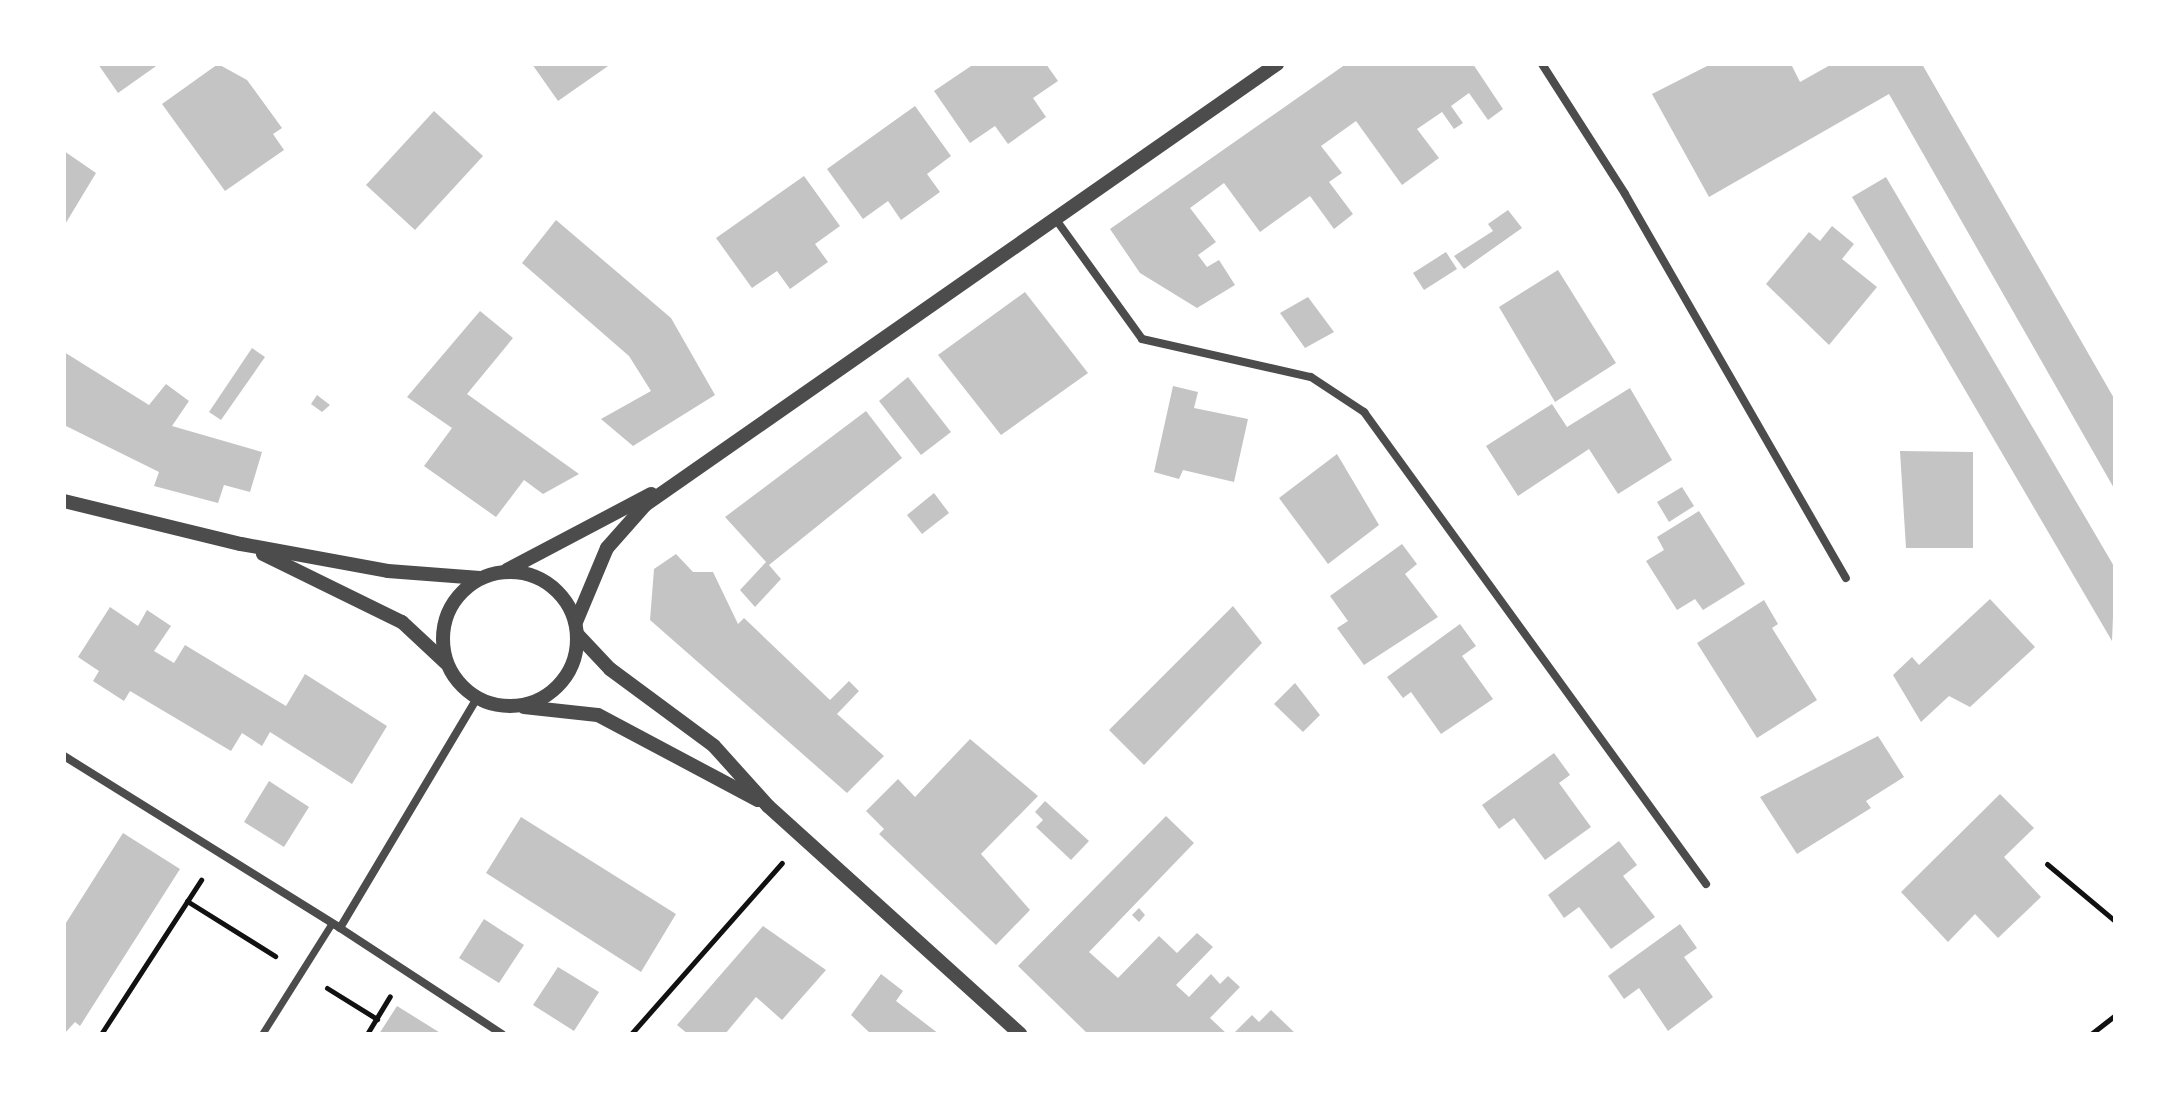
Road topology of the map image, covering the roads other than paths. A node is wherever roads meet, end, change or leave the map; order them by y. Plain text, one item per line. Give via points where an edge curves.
1 (1277, 64) edge
2 (1542, 64) edge
3 (1057, 221) junction
4 (674, 485) junction
5 (64, 501) edge
6 (241, 544) junction
7 (502, 572) junction
8 (480, 578) junction
9 (1846, 578) dead end
10 (577, 628) junction
11 (448, 664) junction
12 (477, 698) junction
13 (510, 706) junction
14 (64, 756) edge
15 (768, 806) junction
16 (1706, 884) dead end
17 (336, 925) junction
18 (262, 1034) edge
19 (502, 1034) edge
20 (1020, 1034) edge

1 - 3 street
2 - 9 street via 1625,194
3 - 4 street
3 - 16 street via 1142,339 1311,377 1364,412
4 - 7 street
4 - 10 street via 614,538
5 - 6 street
6 - 8 street via 388,571
6 - 11 street via 402,622
7 - 8 street
7 - 10 street via 544,580
8 - 11 street via 449,609 443,642
10 - 13 street via 561,684 533,702
10 - 15 street via 610,669 714,746
11 - 12 street
12 - 13 street
12 - 17 street
13 - 15 street via 598,715
14 - 17 street
15 - 20 street
17 - 18 street
17 - 19 street

